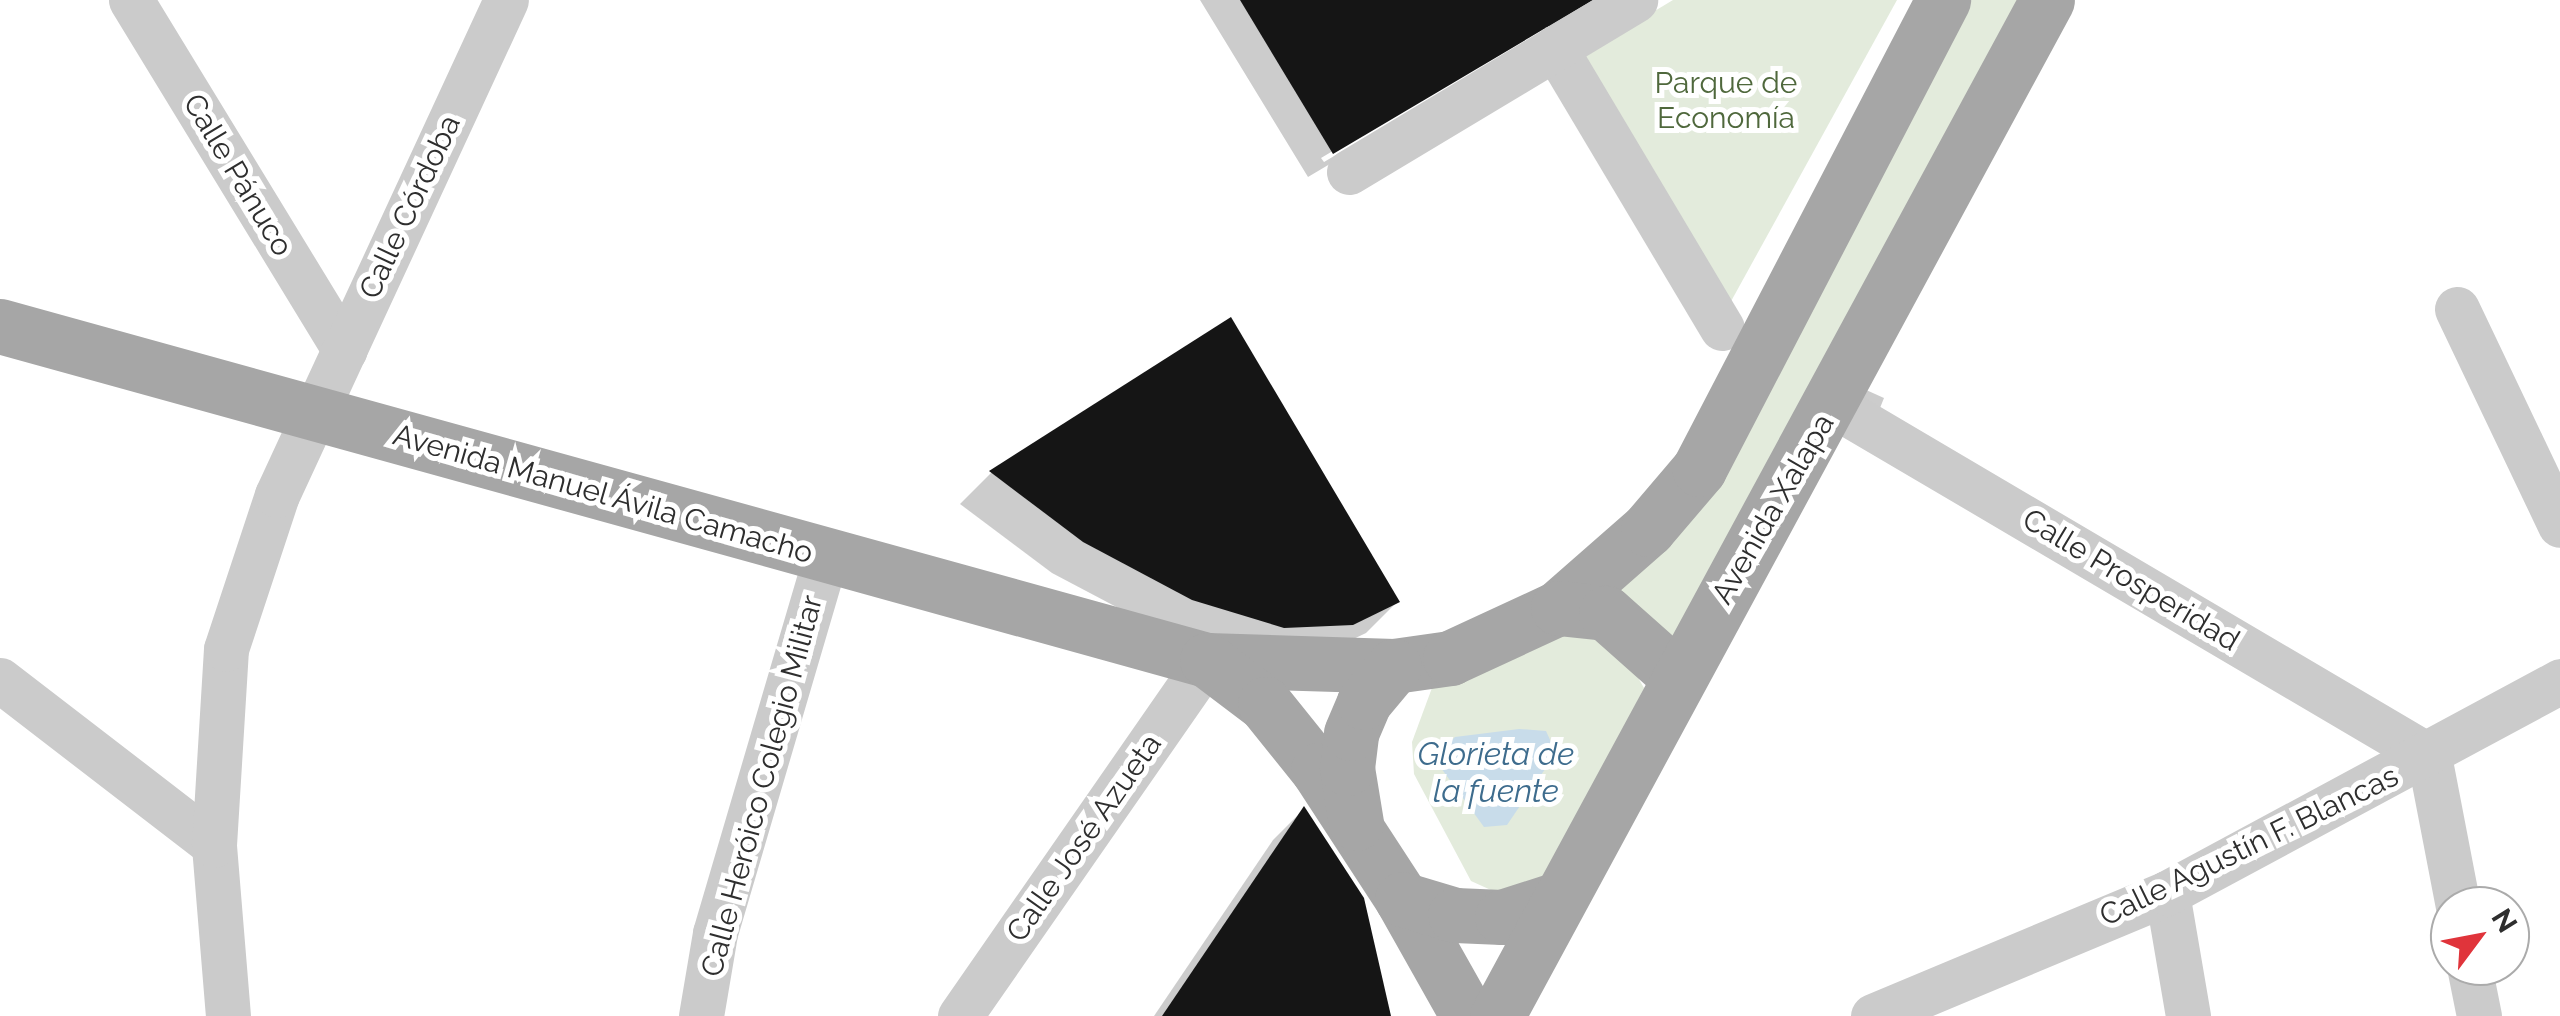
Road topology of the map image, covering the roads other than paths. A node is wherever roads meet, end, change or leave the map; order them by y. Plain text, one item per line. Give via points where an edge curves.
1 (131, 0) edge
2 (506, 0) edge
3 (1634, 0) edge
4 (1943, 0) edge
5 (2047, 0) edge
6 (1554, 48) junction
7 (1349, 172) dead end
8 (2457, 308) dead end
9 (0, 326) edge
10 (1722, 328) dead end
11 (344, 350) junction
12 (1833, 404) junction
13 (314, 413) junction
14 (2560, 524) edge
15 (826, 556) junction
16 (1558, 608) junction
17 (1207, 660) junction
18 (1394, 666) junction
19 (1678, 677) junction
20 (0, 680) edge
21 (2560, 681) edge
22 (2429, 756) junction
23 (1357, 826) junction
24 (214, 846) junction
25 (2454, 886) edge
26 (2167, 893) junction
27 (1402, 899) junction
28 (1558, 899) junction
29 (2473, 986) edge
30 (228, 1016) edge
31 (701, 1016) edge
32 (960, 1016) edge
33 (1421, 1016) edge
34 (1468, 1016) edge
35 (1498, 1016) edge
36 (1873, 1016) edge
37 (2188, 1016) edge
38 (2479, 1016) edge

1 - 11 street, Calle Pánuco
2 - 11 street, Calle Córdoba
3 - 6 street
4 - 16 main road via 1699,470 1648,528
5 - 12 main road, Avenida Xalapa
6 - 7 street
6 - 10 street
8 - 14 street
9 - 13 main road, Avenida Manuel Ávila Camacho
11 - 13 street, Calle Córdoba
12 - 19 main road, Avenida Xalapa
12 - 22 street, Calle Prosperidad
13 - 15 main road, Avenida Manuel Ávila Camacho
13 - 24 street, Calle Córdoba via 277,495 226,649
15 - 17 main road, Avenida Manuel Ávila Camacho
15 - 31 street, Calle Heróico Colegio Militar via 715,932
16 - 18 main road via 1450,658
16 - 19 main road via 1606,612
17 - 18 main road, Avenida Manuel Ávila Camacho
17 - 23 main road, Avenida Manuel Ávila Camacho via 1265,704
17 - 32 street, Calle José Azueta
18 - 23 main road via 1364,702 1351,733 1347,768
19 - 28 main road, Avenida Xalapa
20 - 24 street
21 - 22 street, Calle Agustín F. Blancas
22 - 25 street
22 - 26 street, Calle Agustín F. Blancas
23 - 27 main road, Avenida Manuel Ávila Camacho
24 - 30 street, Calle Córdoba
26 - 36 street, Calle Agustín F. Blancas
26 - 37 street
27 - 28 main road via 1455,915 1502,917
27 - 33 main road
27 - 34 main road, Avenida Manuel Ávila Camacho
28 - 35 main road, Avenida Xalapa
29 - 38 street

